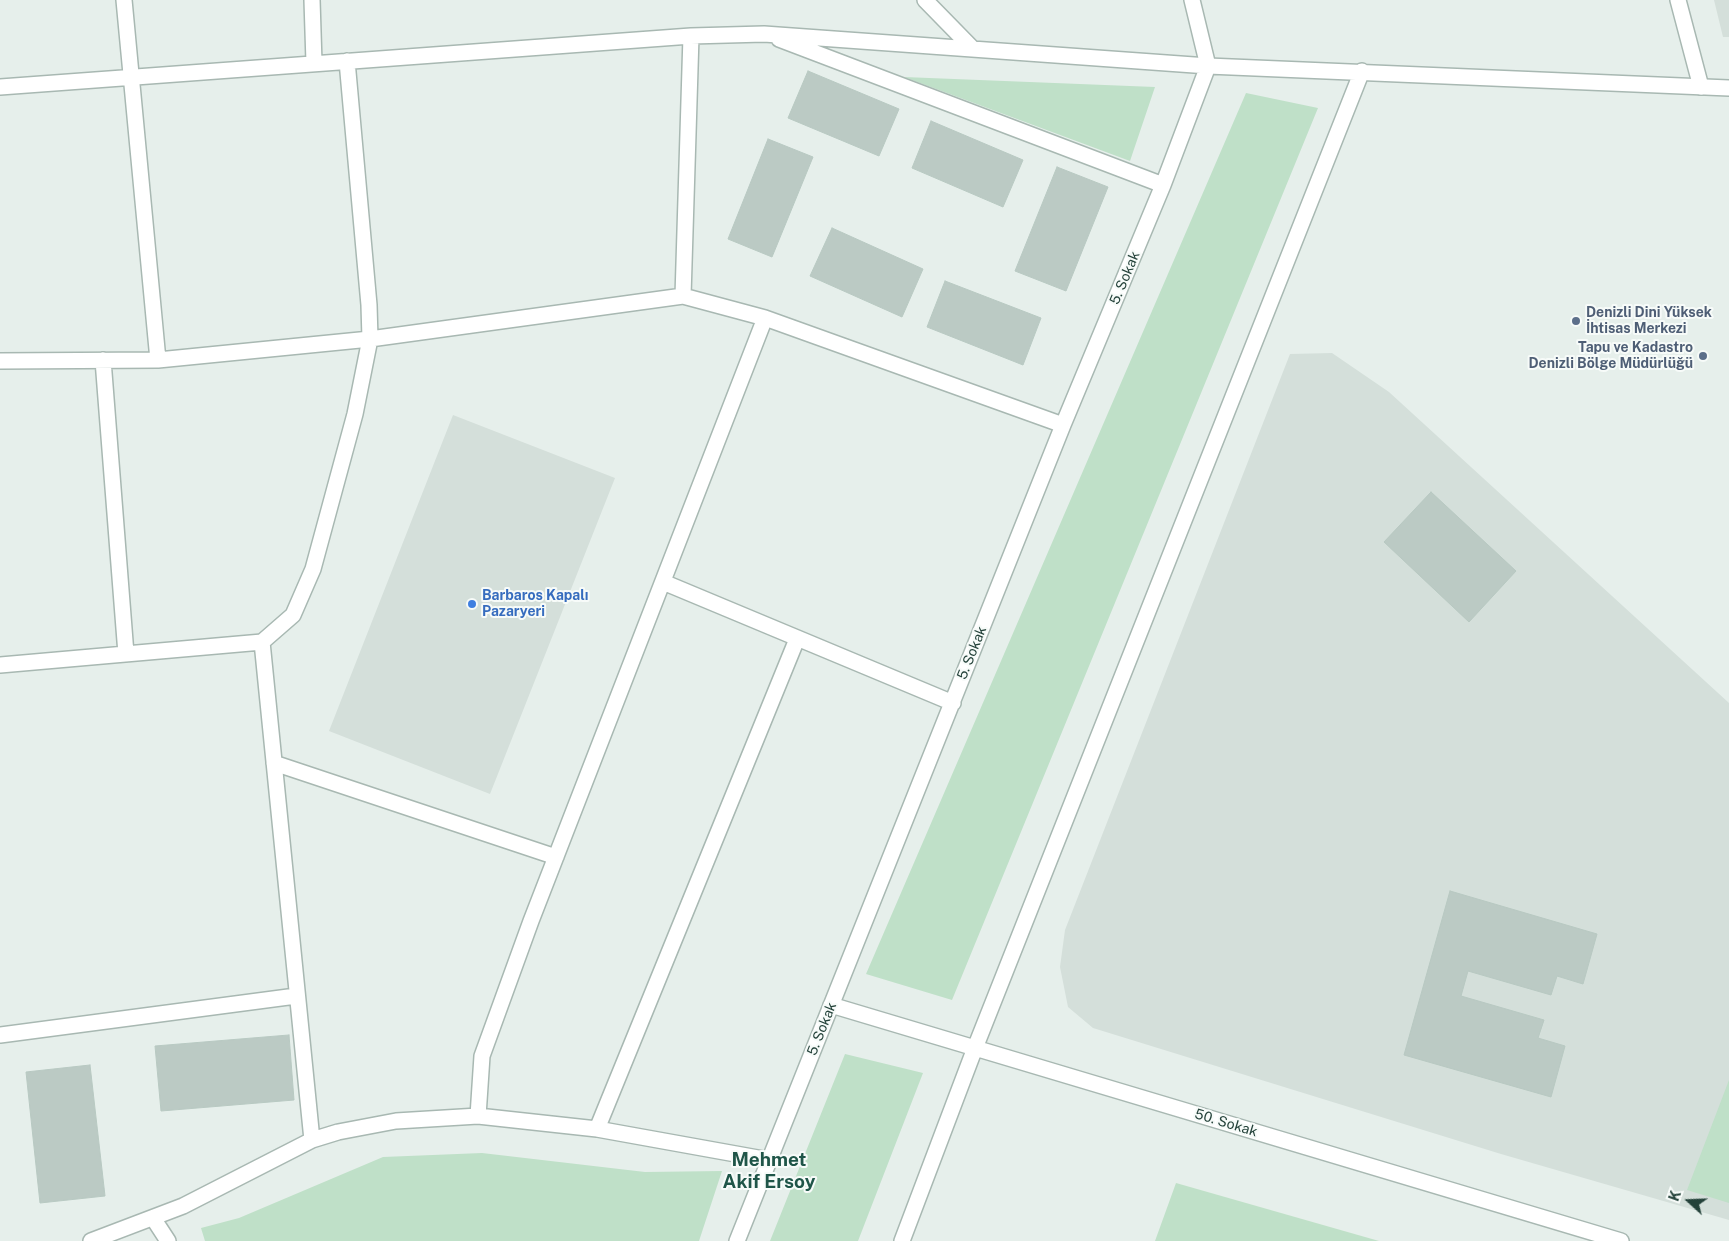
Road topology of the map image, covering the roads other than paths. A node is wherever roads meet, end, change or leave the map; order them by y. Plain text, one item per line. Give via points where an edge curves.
1 (124, 0) edge
2 (312, 0) edge
3 (925, 0) edge
4 (1192, 0) edge
5 (1678, 0) edge
6 (764, 34) junction
7 (691, 36) junction
8 (972, 48) junction
9 (347, 61) junction
10 (314, 63) junction
11 (1208, 66) junction
12 (1362, 71) junction
13 (130, 76) junction
14 (0, 87) edge
15 (1701, 87) junction
16 (1729, 88) edge
17 (1163, 185) junction
18 (683, 296) junction
19 (765, 318) junction
20 (370, 339) junction
21 (103, 360) junction
22 (158, 360) junction
23 (0, 361) edge
24 (1063, 425) junction
25 (662, 582) junction
26 (797, 639) junction
27 (262, 642) junction
28 (126, 654) junction
29 (0, 665) edge
30 (952, 703) junction
31 (274, 763) junction
32 (556, 857) junction
33 (296, 996) junction
34 (831, 1005) junction
35 (0, 1035) edge
36 (975, 1048) junction
37 (478, 1116) junction
38 (597, 1129) junction
39 (312, 1140) junction
40 (769, 1160) junction
41 (153, 1218) junction
42 (91, 1241) edge
43 (168, 1241) edge
44 (737, 1241) edge
45 (902, 1241) edge
46 (1621, 1241) edge

1 - 13 street
2 - 10 street
3 - 8 street
4 - 11 street
5 - 15 street
6 - 7 street
6 - 8 street
6 - 17 street
7 - 9 street
7 - 18 street
8 - 11 street
9 - 10 street
9 - 20 street
10 - 13 street
11 - 12 street
11 - 17 street, 5. Sokak
12 - 15 street
12 - 36 street
13 - 14 street
13 - 22 street
15 - 16 street
17 - 24 street, 5. Sokak
18 - 19 street
18 - 20 street
19 - 24 street
19 - 25 street
20 - 22 street
20 - 27 street via 355,414 312,569 293,615
21 - 22 street
21 - 23 street
21 - 28 street
24 - 30 street, 5. Sokak
25 - 26 street
25 - 32 street
26 - 30 street
26 - 38 street
27 - 28 street
27 - 31 street
28 - 29 street
30 - 34 street, 5. Sokak
31 - 32 street
31 - 33 street
32 - 37 street via 482,1056
33 - 35 street
33 - 39 street
34 - 36 street, 50. Sokak
34 - 40 street, 5. Sokak
36 - 45 street
36 - 46 street, 50. Sokak
37 - 38 street
37 - 39 street via 396,1121
38 - 40 street
39 - 41 street
40 - 44 street, 5. Sokak
41 - 42 street
41 - 43 street

